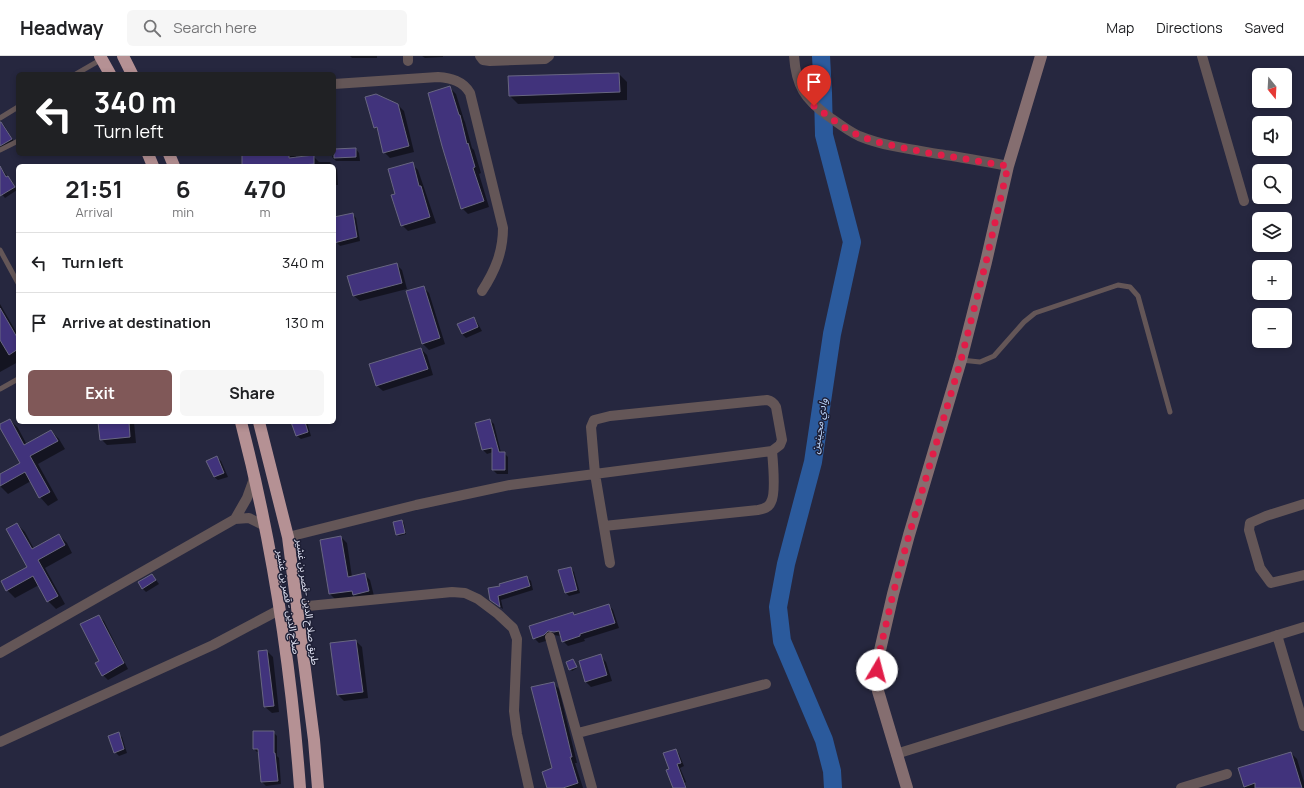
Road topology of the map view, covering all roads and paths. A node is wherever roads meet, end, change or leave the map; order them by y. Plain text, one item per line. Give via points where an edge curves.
1 (123, 56) edge
2 (480, 56) edge
3 (548, 56) edge
4 (794, 56) edge
5 (1041, 56) edge
6 (1202, 56) edge
7 (101, 58) edge
8 (79, 72) edge
9 (109, 72) edge
10 (131, 72) edge
11 (336, 84) edge
12 (16, 109) edge
13 (0, 118) edge
14 (16, 142) edge
15 (0, 150) edge
16 (1008, 166) junction
17 (1244, 201) dead end
18 (0, 250) edge
19 (16, 279) edge
20 (482, 291) dead end
21 (961, 360) junction
22 (16, 380) edge
23 (0, 389) edge
24 (1170, 412) dead end
25 (242, 424) edge
26 (260, 424) edge
27 (772, 451) junction
28 (595, 474) junction
29 (255, 476) junction
30 (1304, 504) edge
31 (235, 519) junction
32 (265, 526) junction
33 (604, 526) junction
34 (288, 537) junction
35 (610, 563) dead end
36 (1304, 575) edge
37 (298, 608) junction
38 (279, 610) junction
39 (1304, 626) edge
40 (1277, 635) junction
41 (550, 637) dead end
42 (0, 652) edge
43 (766, 684) dead end
44 (1304, 726) edge
45 (578, 734) junction
46 (0, 742) edge
47 (896, 754) junction
48 (1227, 774) dead end
49 (300, 788) edge
50 (318, 788) edge
51 (529, 788) edge
52 (592, 788) edge
53 (907, 788) edge
54 (1181, 788) edge

1 - 10 highway
2 - 3 street via 483,60 490,61 545,59
4 - 16 street via 795,70 805,96 814,106 859,136 923,152
5 - 16 street
6 - 17 street
7 - 8 lane
7 - 9 highway
11 - 20 street via 438,77 453,79 467,88 503,228 500,256
12 - 13 lane
14 - 15 lane
16 - 21 street
18 - 19 lane
21 - 24 lane via 980,362 994,356 1035,313 1118,285 1130,286 1138,296
21 - 47 street via 907,542 878,659 878,692
22 - 23 lane
25 - 29 highway, صلاح الدين - قصر بن غشير
26 - 34 highway, طريق صلاح الدين -قصر بن غشير
27 - 28 street
27 - 28 street via 782,440 776,407 771,401 610,416 594,420 591,427
27 - 33 street via 773,495 767,507
28 - 33 street
28 - 34 street via 475,492
29 - 31 street via 247,498
29 - 32 highway, صلاح الدين - قصر بن غشير
30 - 36 street via 1250,523 1249,530 1260,568 1271,583
31 - 32 street via 249,518
31 - 42 street
32 - 38 highway, صلاح الدين - قصر بن غشير
33 - 35 street
34 - 37 highway, طريق صلاح الدين -قصر بن غشير
37 - 50 highway, طريق صلاح الدين -قصر بن غشير
37 - 51 street via 452,592 478,599 498,614 513,628 517,639 514,711
38 - 46 street via 213,645
38 - 49 highway, صلاح الدين - قصر بن غشير
39 - 40 street
40 - 44 street
40 - 47 street
41 - 45 street
43 - 45 street
45 - 52 street
47 - 53 street
48 - 54 street

